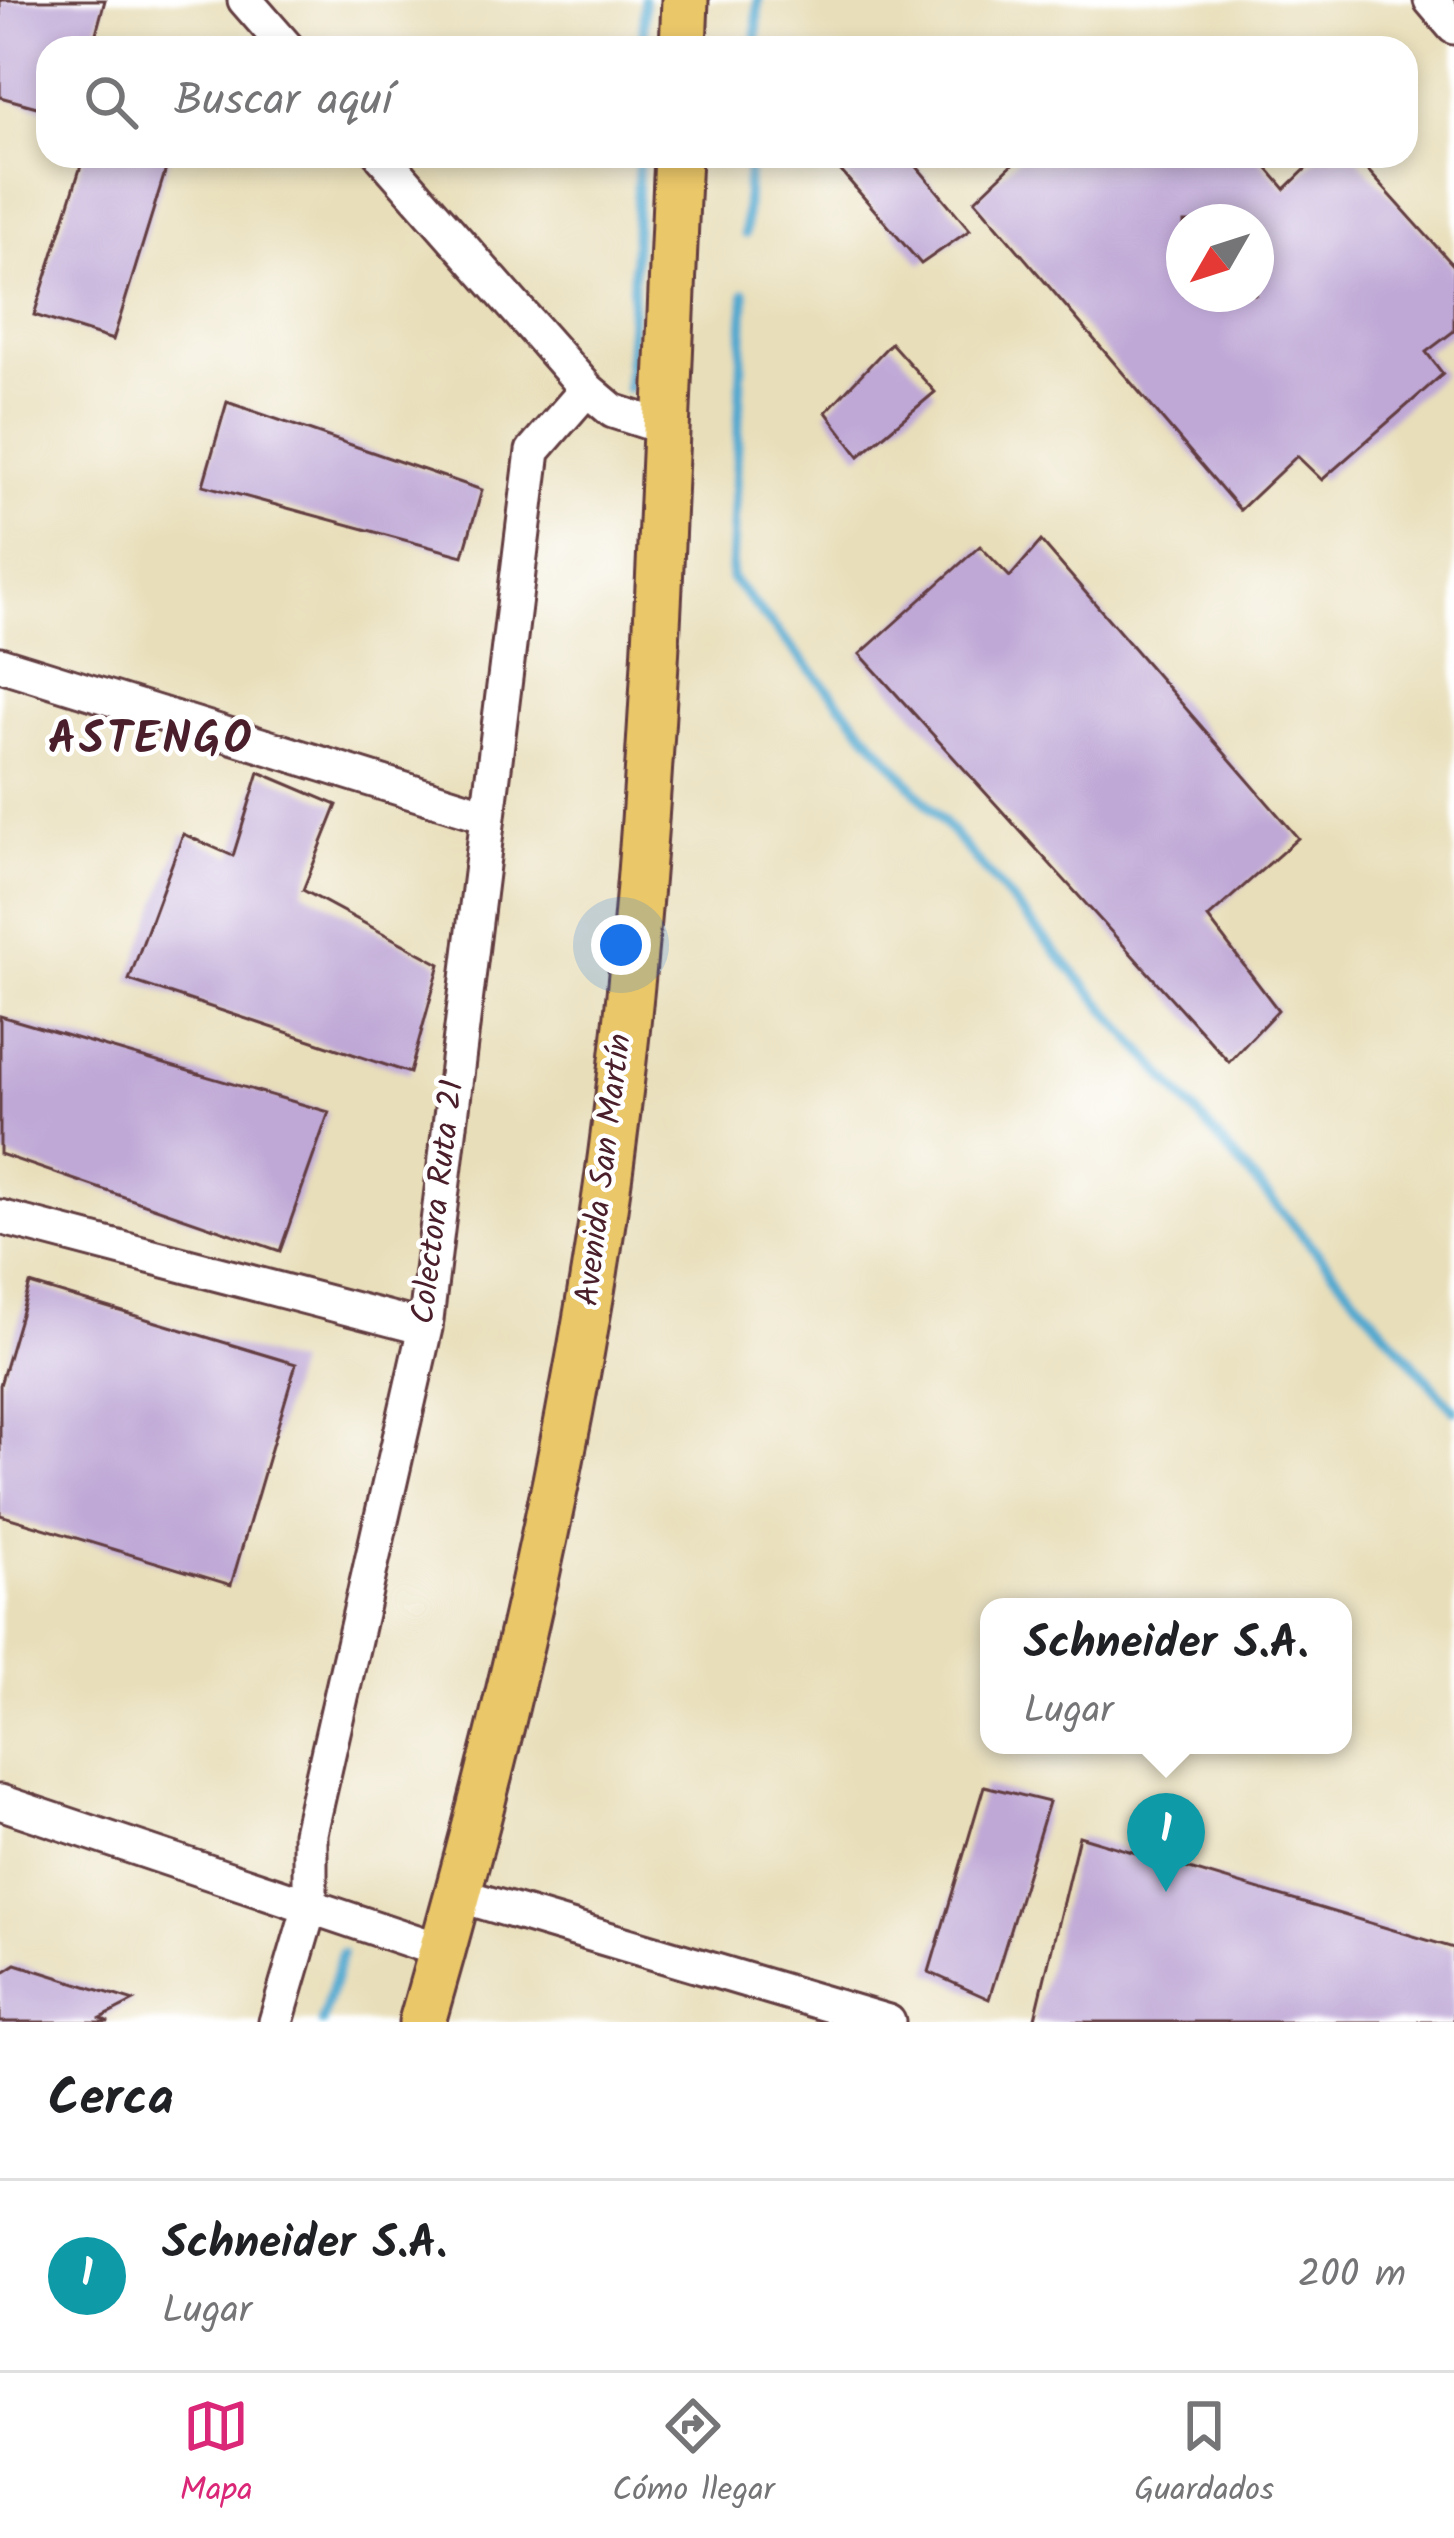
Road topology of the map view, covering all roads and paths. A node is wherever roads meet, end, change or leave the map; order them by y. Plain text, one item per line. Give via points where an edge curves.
1 (245, 0) edge
2 (685, 0) edge
3 (1431, 0) edge
4 (1454, 27) edge
5 (276, 36) edge
6 (684, 36) edge
7 (393, 168) edge
8 (677, 168) edge
9 (586, 388) junction
10 (666, 428) junction
11 (0, 664) edge
12 (486, 815) junction
13 (0, 1217) edge
14 (425, 1328) junction
15 (0, 1802) edge
16 (459, 1895) junction
17 (310, 1906) junction
18 (443, 1951) junction
19 (276, 2022) edge
20 (422, 2022) edge
21 (888, 2022) edge

1 - 5 street
2 - 6 main road
3 - 4 street
7 - 9 street
8 - 10 main road, Avenida San Martín
9 - 10 street via 613,411
9 - 12 street, Colectora Ruta 21 via 533,451
10 - 16 main road, Avenida San Martín via 647,789 592,1288
11 - 12 street
12 - 14 street, Colectora Ruta 21
13 - 14 street
14 - 17 street, Colectora Ruta 21 via 310,1834
15 - 17 street
16 - 18 main road, Avenida San Martín
16 - 21 street
17 - 18 street
17 - 19 street, Colectora Ruta 21
18 - 20 main road, Avenida San Martín

